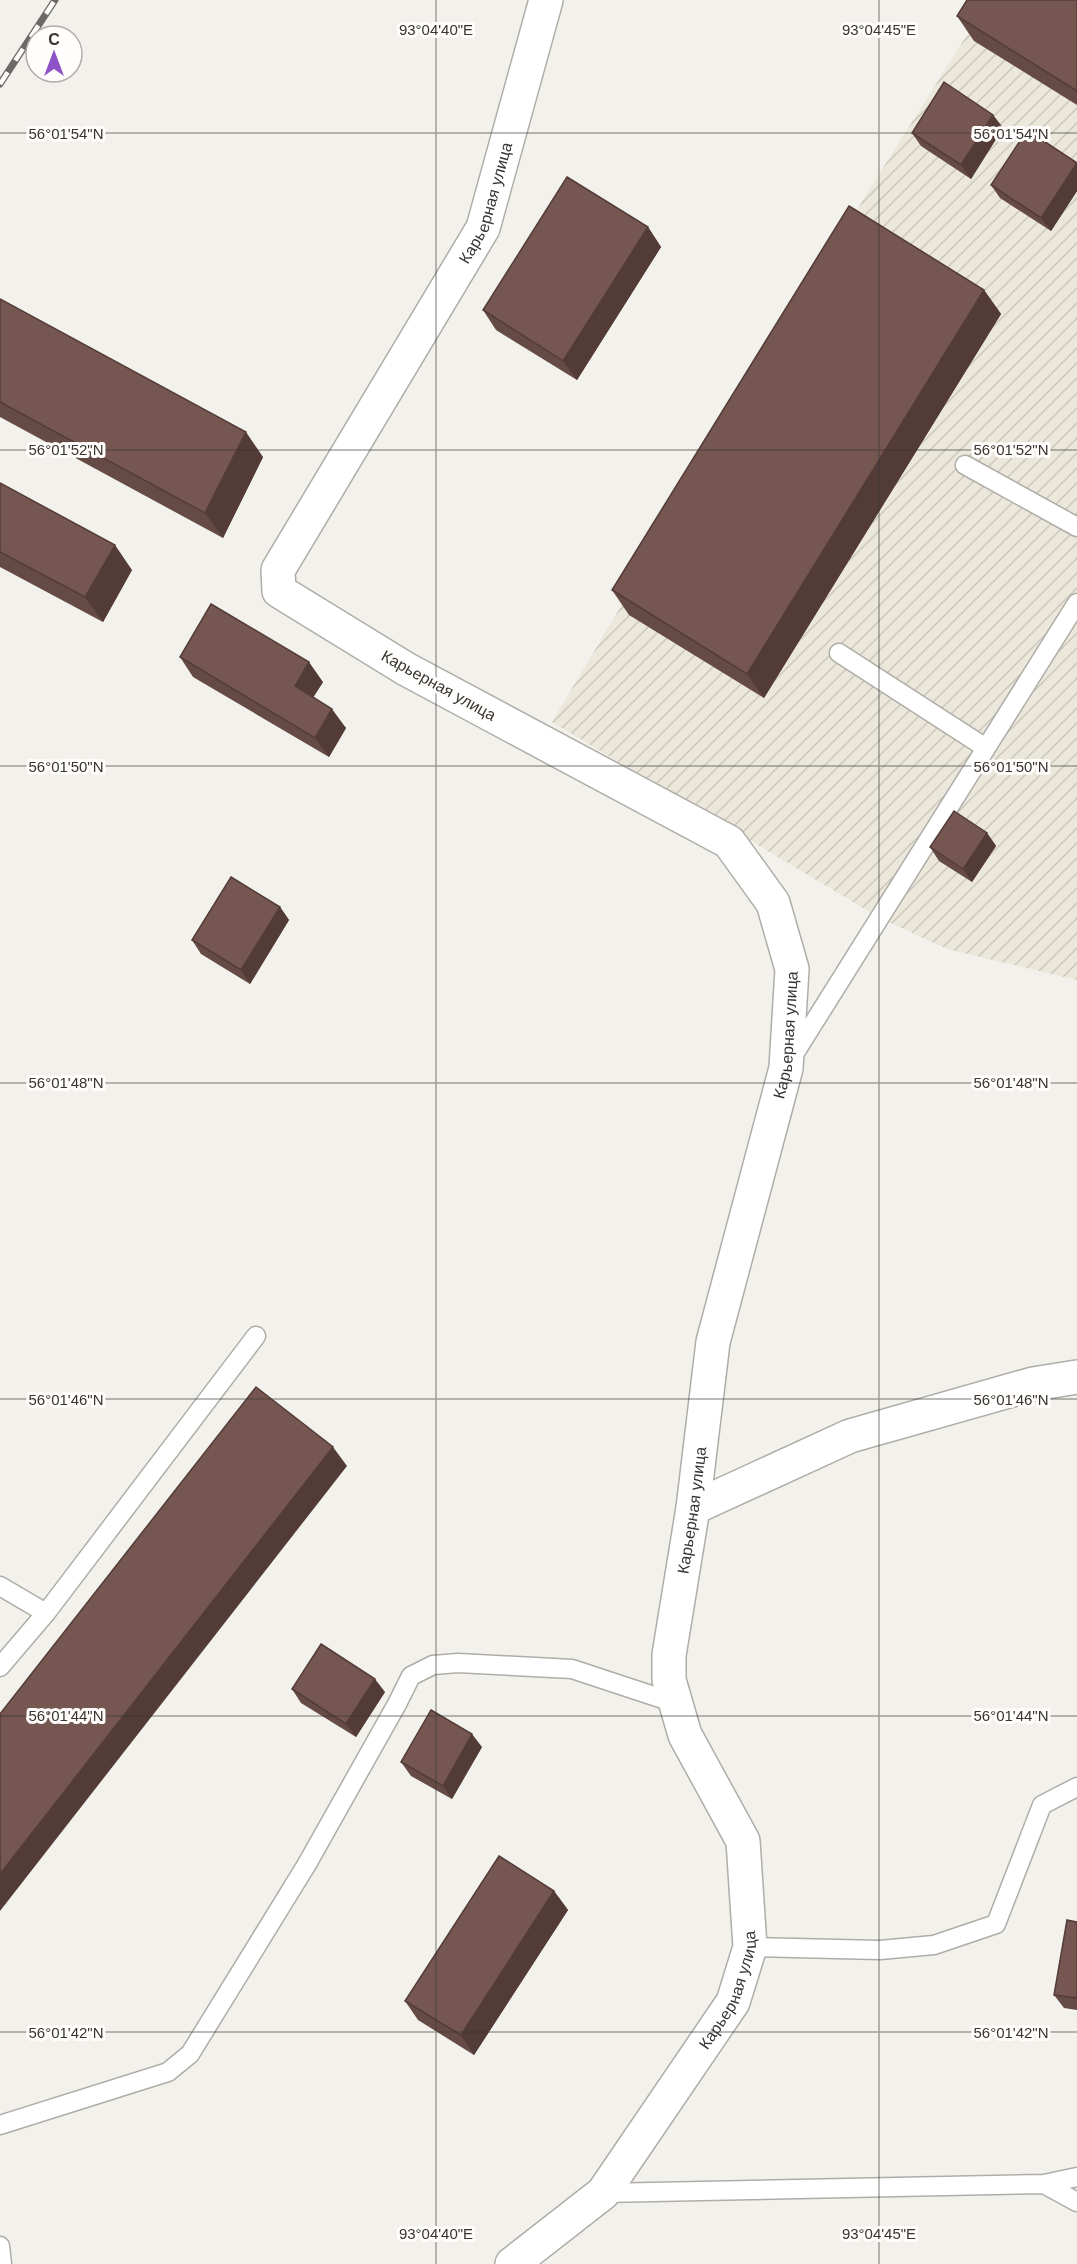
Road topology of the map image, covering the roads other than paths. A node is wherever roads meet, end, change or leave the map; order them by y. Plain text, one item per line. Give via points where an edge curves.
1 (546, 0) edge
2 (965, 465) dead end
3 (1077, 527) edge
4 (1077, 603) edge
5 (839, 653) dead end
6 (986, 748) junction
7 (786, 1068) junction
8 (256, 1336) dead end
9 (1077, 1377) edge
10 (693, 1508) junction
11 (0, 1586) edge
12 (45, 1613) junction
13 (0, 1667) edge
14 (675, 1703) junction
15 (1077, 1787) edge
16 (750, 1947) junction
17 (0, 2125) edge
18 (1077, 2177) edge
19 (1044, 2184) junction
20 (603, 2193) junction
21 (1077, 2202) edge
22 (0, 2246) edge
23 (2, 2264) edge
24 (512, 2264) edge

1 - 7 street, Карьерная улица via 483,228 278,570 279,591 406,669 729,842 773,903 792,969
2 - 3 lane
4 - 6 lane
5 - 6 lane
6 - 7 lane
7 - 10 street, Карьерная улица via 714,1342
8 - 12 lane
9 - 10 street via 1033,1384 850,1436
10 - 14 street, Карьерная улица via 669,1655 669,1680
11 - 12 lane
12 - 13 lane
14 - 16 street, Карьерная улица via 685,1735 743,1841
14 - 17 lane via 572,1669 458,1663 433,1665 411,1676 307,1864 190,2054 168,2072
15 - 16 lane via 1042,1805 996,1924 934,1945 880,1950
16 - 20 street, Карьерная улица via 733,2002
18 - 19 lane
19 - 20 lane
19 - 21 lane
20 - 24 street, Карьерная улица
22 - 23 lane

